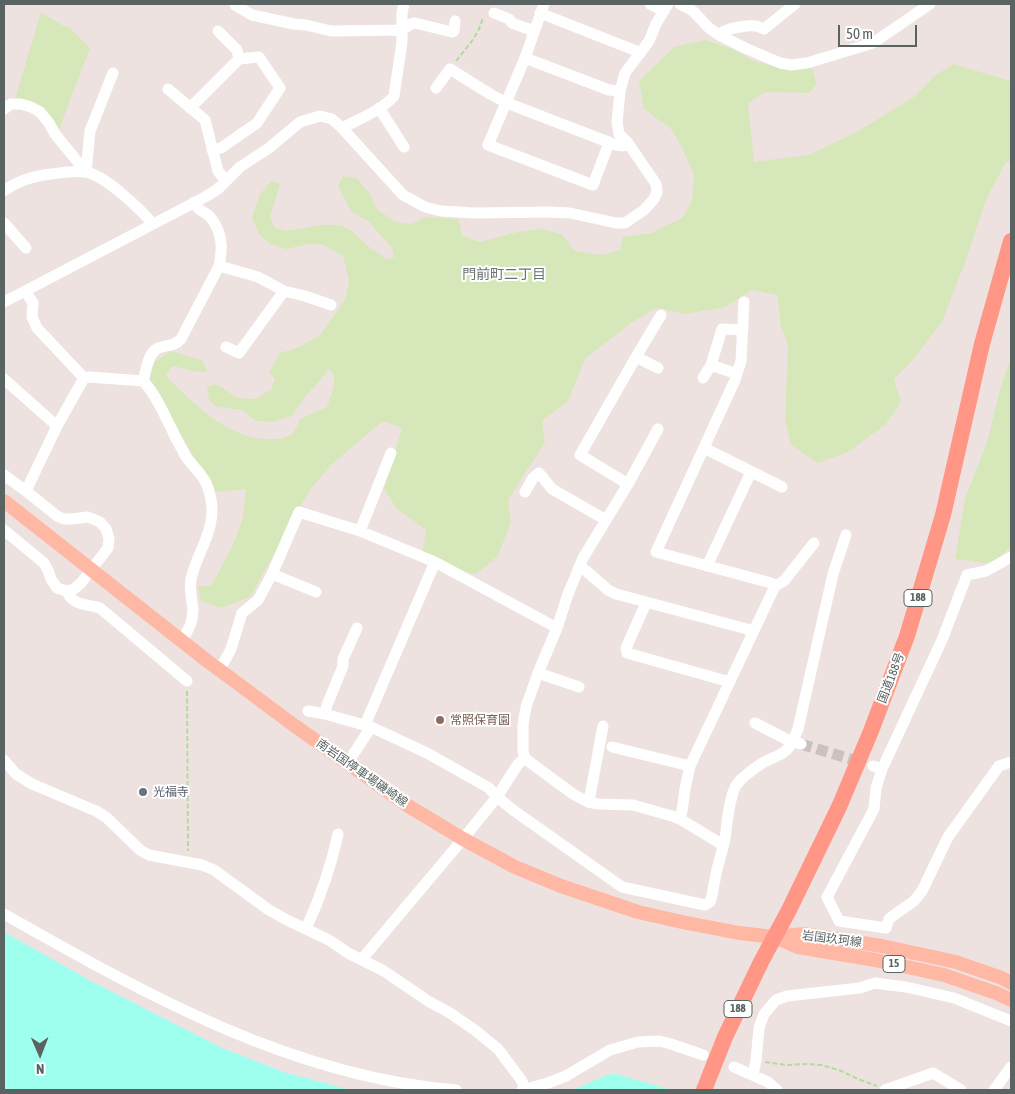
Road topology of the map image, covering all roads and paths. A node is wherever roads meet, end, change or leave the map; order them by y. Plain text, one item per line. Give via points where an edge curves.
1 (236, 4) edge
2 (404, 4) edge
3 (650, 4) edge
4 (680, 4) edge
5 (794, 4) edge
6 (930, 4) edge
7 (666, 7) edge
8 (542, 8) edge
9 (489, 12) joint
10 (455, 21) dead end
11 (402, 30) junction
12 (218, 31) dead end
13 (534, 31) junction
14 (720, 35) junction
15 (640, 54) junction
16 (525, 58) junction
17 (239, 59) junction
18 (450, 69) junction
19 (113, 73) dead end
20 (436, 88) dead end
21 (168, 89) dead end
22 (620, 91) junction
23 (506, 103) junction
24 (190, 108) junction
25 (379, 108) junction
26 (4, 109) edge
27 (342, 128) junction
28 (609, 143) junction
29 (628, 143) junction
30 (404, 147) dead end
31 (212, 150) junction
32 (86, 172) junction
33 (226, 182) junction
34 (4, 191) edge
35 (194, 202) junction
36 (4, 223) edge
37 (153, 224) junction
38 (1011, 240) edge
39 (26, 248) dead end
40 (219, 266) junction
41 (25, 291) junction
42 (284, 291) junction
43 (4, 302) edge
44 (744, 302) dead end
45 (331, 305) dead end
46 (661, 315) dead end
47 (743, 330) junction
48 (226, 347) dead end
49 (636, 357) junction
50 (711, 365) junction
51 (658, 368) dead end
52 (737, 374) junction
53 (84, 378) junction
54 (703, 378) dead end
55 (4, 379) edge
56 (143, 381) junction
57 (57, 426) junction
58 (658, 429) dead end
59 (704, 448) junction
60 (390, 453) dead end
61 (751, 472) junction
62 (4, 474) edge
63 (628, 484) junction
64 (782, 487) dead end
65 (26, 491) junction
66 (525, 492) dead end
67 (4, 501) edge
68 (606, 520) junction
69 (4, 530) edge
70 (360, 531) junction
71 (846, 535) dead end
72 (814, 543) dead end
73 (1011, 557) edge
74 (435, 562) junction
75 (707, 566) junction
76 (579, 567) junction
77 (92, 570) junction
78 (272, 574) junction
79 (775, 586) junction
80 (67, 591) junction
81 (316, 592) dead end
82 (646, 603) junction
83 (357, 628) dead end
84 (557, 628) junction
85 (753, 632) junction
86 (181, 641) junction
87 (218, 669) junction
88 (538, 674) junction
89 (187, 681) joint
90 (730, 682) junction
91 (579, 687) dead end
92 (308, 711) dead end
93 (325, 714) junction
94 (755, 724) dead end
95 (368, 726) junction
96 (603, 726) dead end
97 (797, 742) junction
98 (612, 747) dead end
99 (525, 758) junction
100 (1010, 759) edge
101 (4, 760) edge
102 (347, 764) junction
103 (690, 766) junction
104 (497, 797) junction
105 (588, 802) junction
106 (680, 819) junction
107 (338, 834) dead end
108 (463, 839) junction
109 (724, 844) junction
110 (188, 862) junction
111 (4, 914) edge
112 (306, 928) junction
113 (774, 937) junction
114 (362, 959) junction
115 (1011, 983) edge
116 (1011, 1000) edge
117 (1011, 1021) edge
118 (704, 1055) dead end
119 (763, 1062) dead end
120 (734, 1067) dead end
121 (1011, 1068) edge
122 (753, 1075) junction
123 (943, 1086) edge
124 (705, 1087) edge
125 (456, 1090) edge
126 (524, 1090) edge
127 (777, 1090) edge
128 (885, 1090) edge
129 (961, 1090) edge
130 (994, 1090) edge

1 - 11 street via 252,15 331,31
2 - 11 street
3 - 7 street
4 - 14 street
5 - 14 street via 764,28 746,26 723,31
6 - 14 street via 873,43 807,63 780,63
7 - 15 street
8 - 13 street
8 - 15 street
9 - 13 street
9 - 18 path via 477,34
10 - 11 street via 452,32 415,23
11 - 25 street via 394,96
12 - 17 street via 236,50
13 - 16 street
15 - 22 street via 625,73
16 - 22 street via 609,90
16 - 23 street
17 - 24 street
17 - 31 street via 259,58 280,88 257,122 220,148
18 - 20 street
18 - 23 street
19 - 32 street via 90,131
21 - 24 street
22 - 29 street via 617,123 619,134
23 - 28 street
23 - 28 street via 488,145 593,185
24 - 31 street via 206,120
25 - 27 street
25 - 30 street
26 - 32 street via 11,104 21,104 40,112
27 - 29 street via 403,195 425,207 474,213 570,213 616,223 625,223 644,210 657,192 656,184
27 - 33 street via 332,119 320,116 300,122 240,167
28 - 29 street via 623,146
31 - 33 street via 218,170
32 - 34 street via 38,176
32 - 37 street via 122,193
33 - 35 street
35 - 37 street
35 - 40 street via 199,211 210,216 218,230 221,238
36 - 39 street
37 - 41 street
38 - 113 highway, 国道188号 / 188 via 982,344 943,515 907,636 839,807
40 - 42 street via 258,278
40 - 56 street via 181,339 178,343 154,350
41 - 43 street
41 - 53 street via 32,302 32,317 37,328
42 - 45 street
42 - 48 street via 239,353
44 - 47 street
46 - 49 street
47 - 50 street via 722,329
47 - 52 street
49 - 51 street
49 - 63 street via 580,455
50 - 52 street
50 - 54 street
52 - 59 street
53 - 56 street
53 - 57 street
55 - 57 street
56 - 86 street via 186,456 206,481 211,501 210,525 191,580 193,612 189,630
57 - 65 street
58 - 63 street
59 - 61 street
59 - 75 street via 656,552
60 - 70 street
61 - 64 street
61 - 75 street
62 - 65 street
63 - 68 street
65 - 77 street via 57,516 71,520 88,517 106,529 108,548
66 - 68 street via 539,473 552,489
67 - 77 main road, 南岩国停車場磯崎線
68 - 76 street
69 - 80 street via 44,563 56,588
70 - 74 street
70 - 78 street via 299,512
71 - 97 street via 833,574
72 - 79 street via 784,580
73 - 100 street via 986,571 967,575 942,640 877,768 874,809 827,897 840,922 886,928 890,919 922,891 948,837 998,766
74 - 84 street
74 - 95 street
75 - 79 street
76 - 82 street via 608,590
76 - 84 street
77 - 80 street via 82,584
77 - 86 main road, 南岩国停車場磯崎線
78 - 81 street
78 - 87 street via 258,600 242,613 231,650
79 - 85 street
80 - 89 street via 74,601 100,608
82 - 85 street
82 - 90 street via 626,648 627,653
83 - 93 street
84 - 88 street
85 - 90 street
86 - 87 main road, 南岩国停車場磯崎線
87 - 102 main road, 南岩国停車場磯崎線
88 - 91 street
88 - 99 street via 523,725 522,752
89 - 110 path
90 - 103 street
92 - 93 street
93 - 95 street
94 - 97 street
95 - 102 street
95 - 104 street via 475,779
96 - 105 street
97 - 109 street via 738,782
98 - 103 street
99 - 104 street
99 - 105 street
101 - 110 street via 16,774 32,784 107,818 149,855
102 - 108 main road, 南岩国停車場磯崎線
103 - 106 street
104 - 108 street
104 - 109 street via 622,887 705,905 710,902
105 - 106 street via 633,806
106 - 109 street
107 - 112 street via 321,893
108 - 113 main road, 南岩国停車場磯崎線 via 515,867 638,912
108 - 114 street
110 - 112 street via 214,870 269,910
111 - 125 street via 172,1005 270,1048 348,1072
112 - 114 street
113 - 115 main road, 岩国玖珂線 / 15 via 804,934 882,946 956,962
113 - 116 main road, 岩国玖珂線 / 15 via 798,947 944,975
113 - 124 highway, 国道188号 / 188 via 725,1037
114 - 126 street via 476,1031 498,1049 522,1081
117 - 122 street via 954,998 875,983 860,988 787,996 776,1000 764,1014
118 - 126 street via 665,1043 638,1042 610,1050 548,1084
119 - 128 path via 821,1065
120 - 122 street
121 - 130 street
122 - 127 street
123 - 128 street via 933,1073
123 - 129 street

